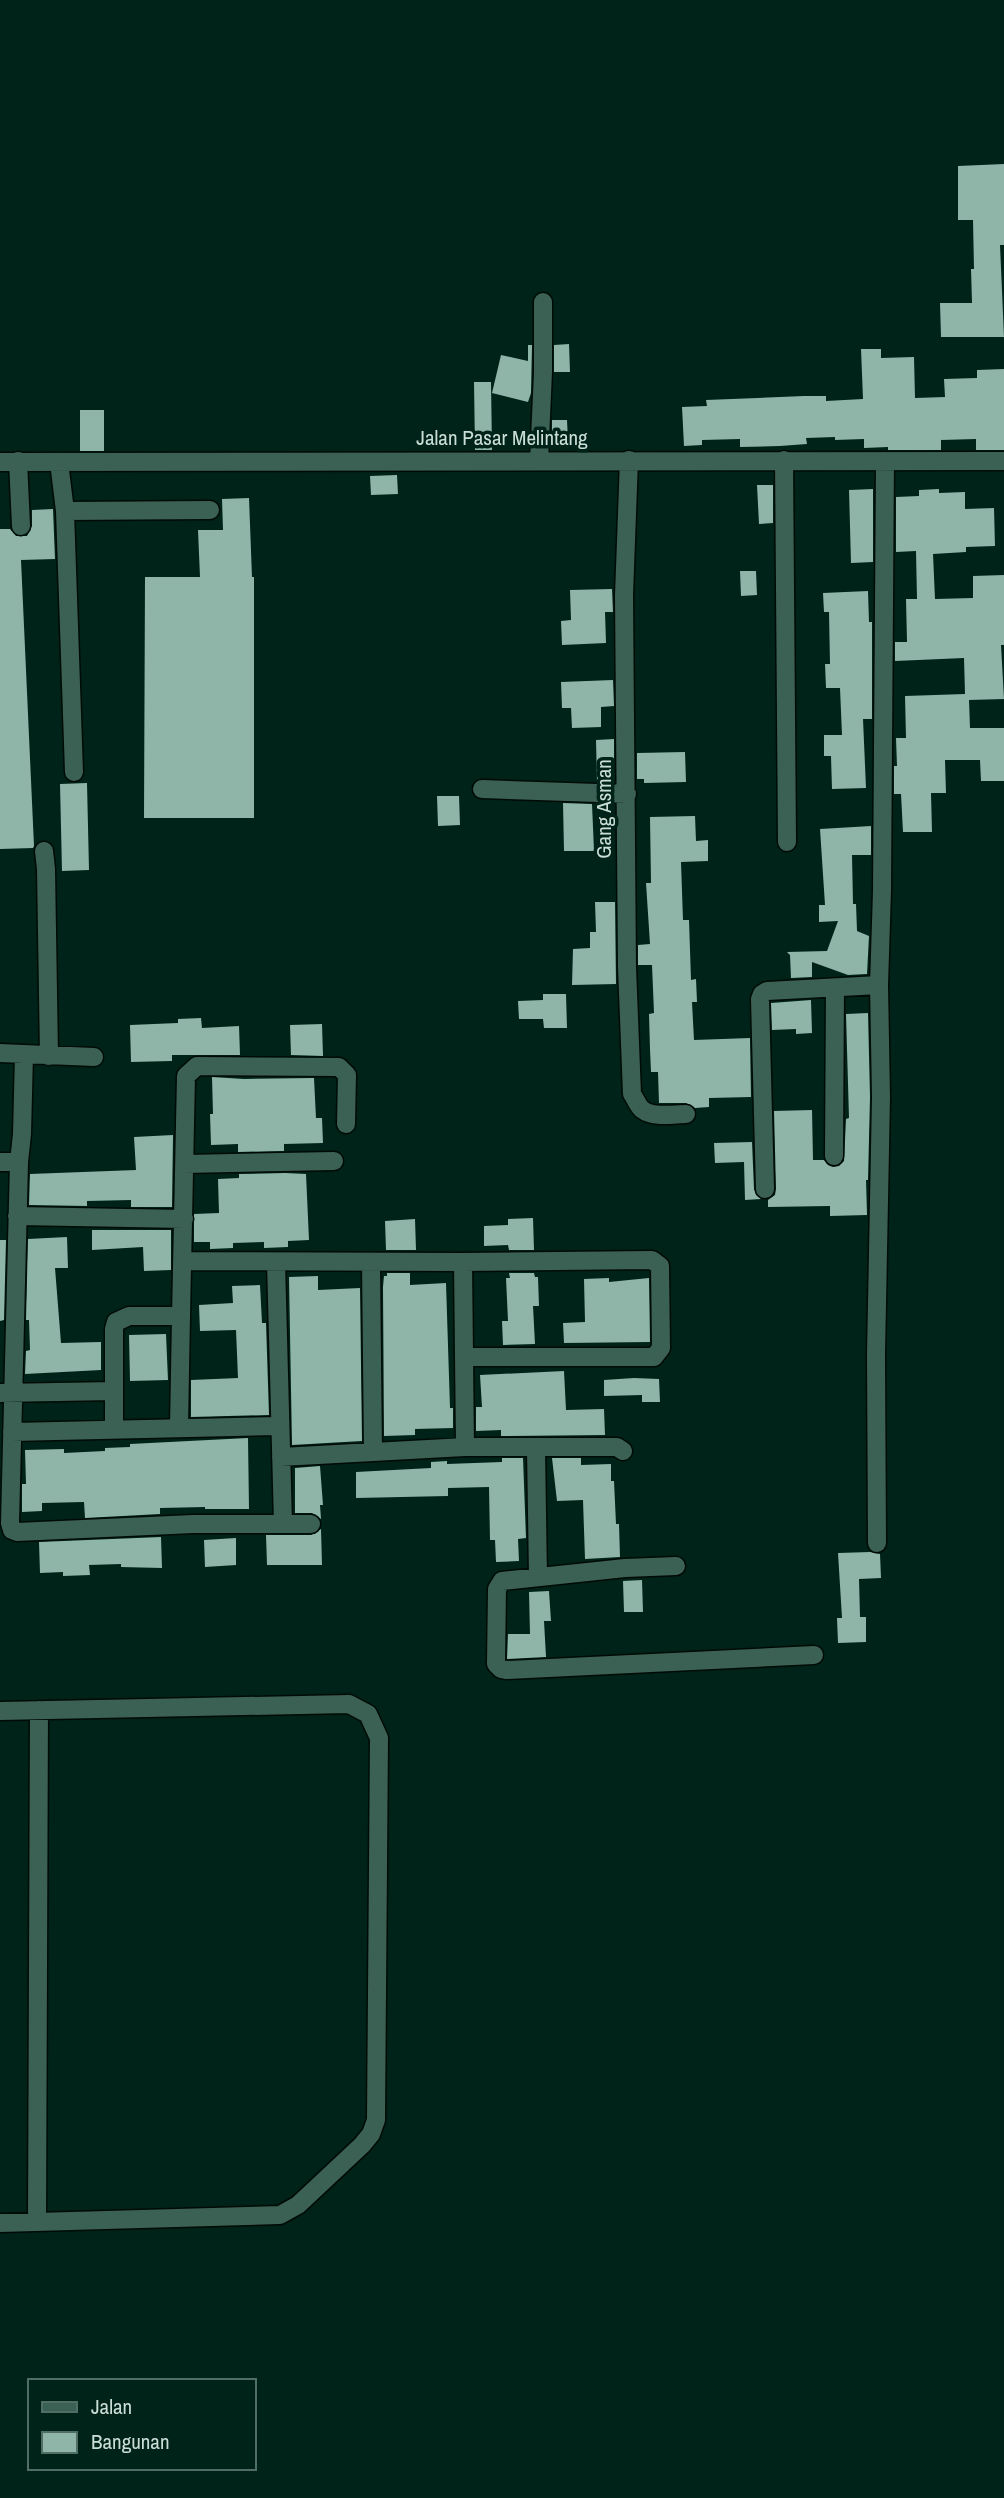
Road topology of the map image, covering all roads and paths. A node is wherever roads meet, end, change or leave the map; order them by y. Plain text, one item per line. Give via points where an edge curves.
1 (543, 302) dead end
2 (629, 460) junction
3 (784, 460) junction
4 (9, 461) edge
5 (538, 461) junction
6 (886, 461) junction
7 (1004, 461) edge
8 (59, 462) junction
9 (210, 510) dead end
10 (65, 511) junction
11 (21, 526) dead end
12 (74, 772) dead end
13 (482, 789) dead end
14 (627, 794) junction
15 (787, 842) dead end
16 (44, 851) dead end
17 (879, 985) junction
18 (835, 988) junction
19 (0, 1053) edge
20 (24, 1054) junction
21 (49, 1056) junction
22 (94, 1057) dead end
23 (686, 1114) dead end
24 (346, 1124) dead end
25 (834, 1156) dead end
26 (334, 1161) dead end
27 (0, 1162) edge
28 (19, 1162) junction
29 (185, 1164) junction
30 (765, 1189) dead end
31 (17, 1216) junction
32 (184, 1219) junction
33 (182, 1261) junction
34 (276, 1262) junction
35 (371, 1262) junction
36 (463, 1262) junction
37 (181, 1316) junction
38 (464, 1357) junction
39 (114, 1391) junction
40 (7, 1393) edge
41 (281, 1426) junction
42 (179, 1427) junction
43 (114, 1429) junction
44 (12, 1432) junction
45 (465, 1447) junction
46 (536, 1449) junction
47 (623, 1451) dead end
48 (373, 1452) junction
49 (281, 1457) junction
50 (283, 1522) junction
51 (312, 1524) dead end
52 (877, 1544) dead end
53 (676, 1566) dead end
54 (538, 1577) junction
55 (814, 1655) dead end
56 (39, 1710) junction
57 (0, 1711) edge
58 (37, 2222) junction
59 (0, 2223) edge

1 - 5 street
2 - 3 street, Jalan Pasar Melintang
2 - 5 street, Jalan Pasar Melintang
2 - 14 street, Gang Asman via 624,595
3 - 6 street, Jalan Pasar Melintang
3 - 15 street
4 - 8 street, Jalan Pasar Melintang
4 - 11 street
5 - 8 street, Jalan Pasar Melintang
6 - 7 street, Jalan Pasar Melintang
6 - 17 street
8 - 10 street
9 - 10 street
10 - 12 street
13 - 14 street
14 - 23 street, Gang Asman via 632,1094 646,1111
16 - 21 street
17 - 18 street
17 - 52 street
18 - 25 street
18 - 30 street via 767,991 761,996
19 - 20 street
20 - 21 street
20 - 28 street
21 - 22 street
24 - 29 street via 347,1075 340,1067 197,1066 186,1076
26 - 29 street
27 - 28 street
28 - 31 street
29 - 32 street
31 - 32 street
31 - 40 street
32 - 33 street
33 - 34 street
33 - 37 street
34 - 35 street
34 - 41 street
35 - 36 street
35 - 48 street
36 - 38 street
36 - 38 street via 652,1260 661,1274 661,1348 654,1357
37 - 39 street via 129,1316 116,1322
37 - 42 street
38 - 45 street
39 - 40 street
39 - 43 street
40 - 44 street
41 - 42 street
41 - 49 street
42 - 43 street
43 - 44 street
44 - 50 street via 10,1522 14,1531
45 - 46 street
45 - 48 street
46 - 47 street via 617,1447
46 - 54 street
48 - 49 street
49 - 50 street
50 - 51 street
53 - 54 street
54 - 55 street via 506,1579 499,1584 496,1664 501,1669
56 - 57 street
56 - 58 street
56 - 58 street via 349,1704 368,1714 379,1738 380,1822 376,2120 362,2145 298,2205 280,2215
58 - 59 street

